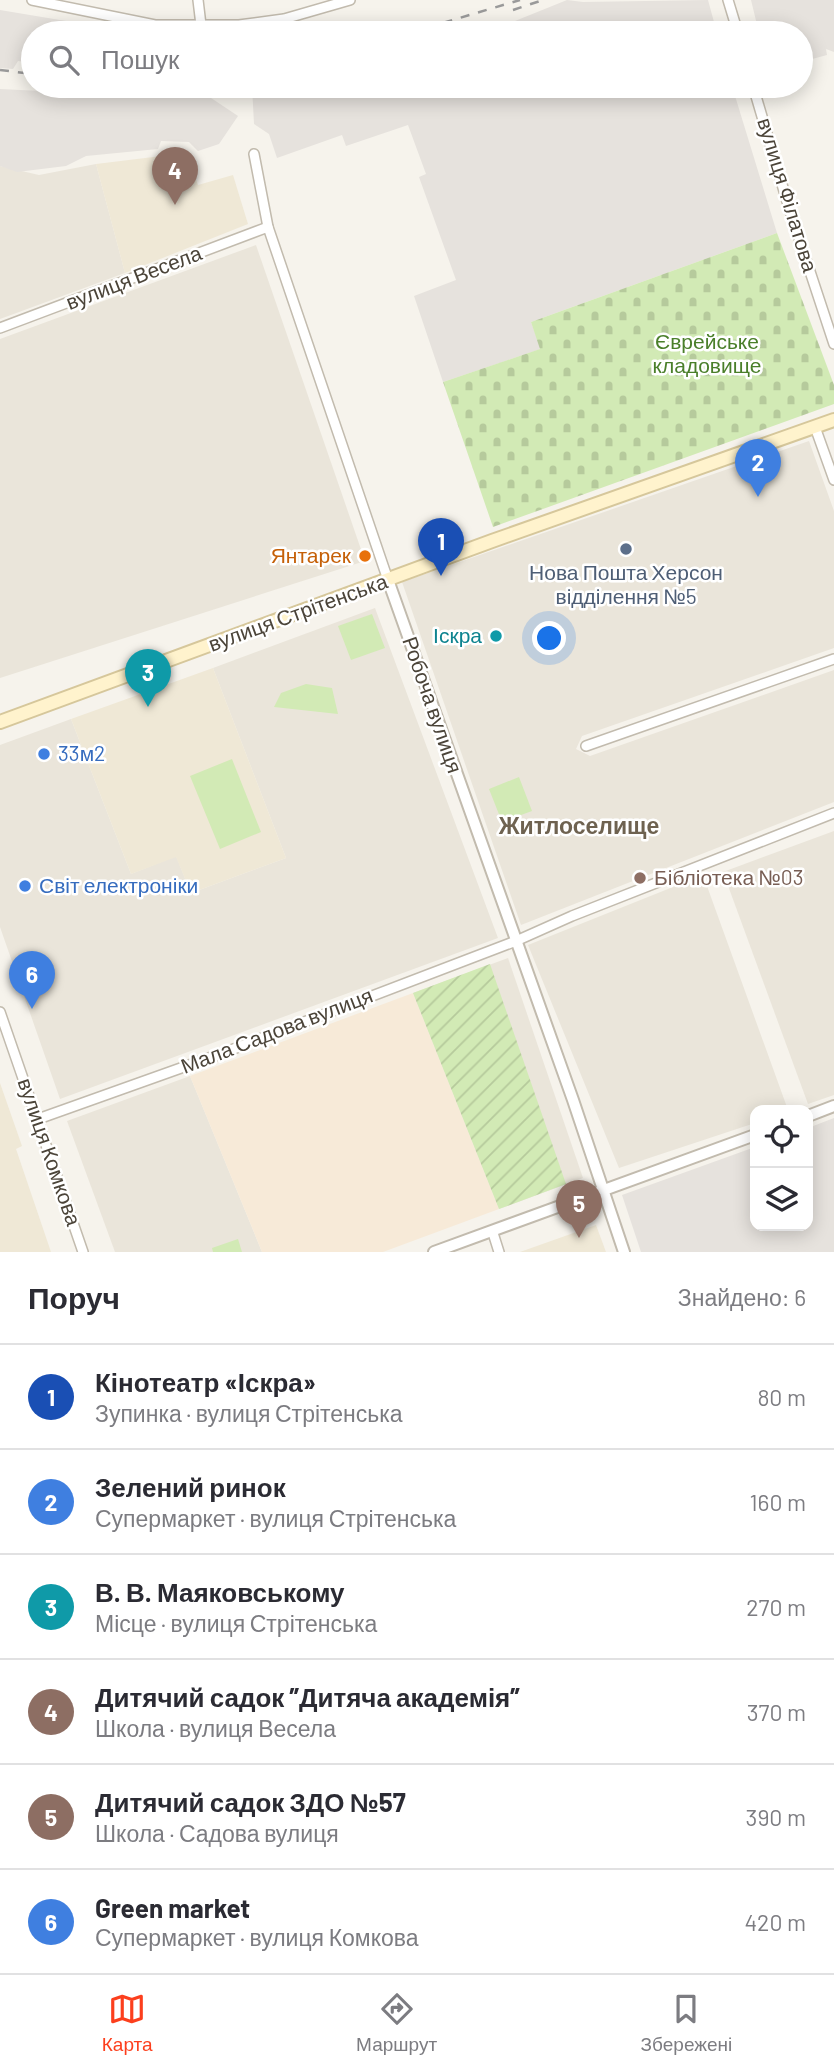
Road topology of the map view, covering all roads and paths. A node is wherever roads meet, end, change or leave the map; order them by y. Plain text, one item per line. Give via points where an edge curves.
1 (34, 0) edge
2 (198, 0) edge
3 (350, 0) edge
4 (728, 0) edge
5 (136, 21) edge
6 (201, 21) edge
7 (269, 21) edge
8 (734, 21) edge
9 (757, 98) edge
10 (254, 154) dead end
11 (268, 228) junction
12 (0, 328) edge
13 (834, 344) edge
14 (834, 420) edge
15 (815, 427) junction
16 (834, 480) edge
17 (388, 580) junction
18 (834, 659) edge
19 (0, 722) edge
20 (586, 746) dead end
21 (834, 813) edge
22 (516, 941) junction
23 (0, 1012) edge
24 (834, 1106) edge
25 (813, 1114) edge
26 (38, 1119) junction
27 (750, 1137) edge
28 (604, 1191) junction
29 (493, 1233) junction
30 (83, 1252) edge
31 (434, 1252) edge
32 (499, 1252) edge
33 (624, 1252) edge

1 - 5 street
2 - 6 street
3 - 7 street
4 - 8 street
9 - 13 street, вулиця Філатова
10 - 11 street, Робоча вулиця
11 - 12 street, вулиця Весела
11 - 17 street, Робоча вулиця
14 - 15 main road, вулиця Стрітенська
15 - 16 street
15 - 17 main road, вулиця Стрітенська
17 - 19 main road, вулиця Стрітенська
17 - 22 street, Робоча вулиця
18 - 20 street
21 - 22 street, Мала Садова вулиця
22 - 26 street, Мала Садова вулиця
22 - 28 street, Робоча вулиця
23 - 26 street, вулиця Комкова
24 - 25 street
26 - 30 street, вулиця Комкова
27 - 28 street
28 - 29 street
28 - 33 street, Робоча вулиця
29 - 31 street
29 - 32 street

